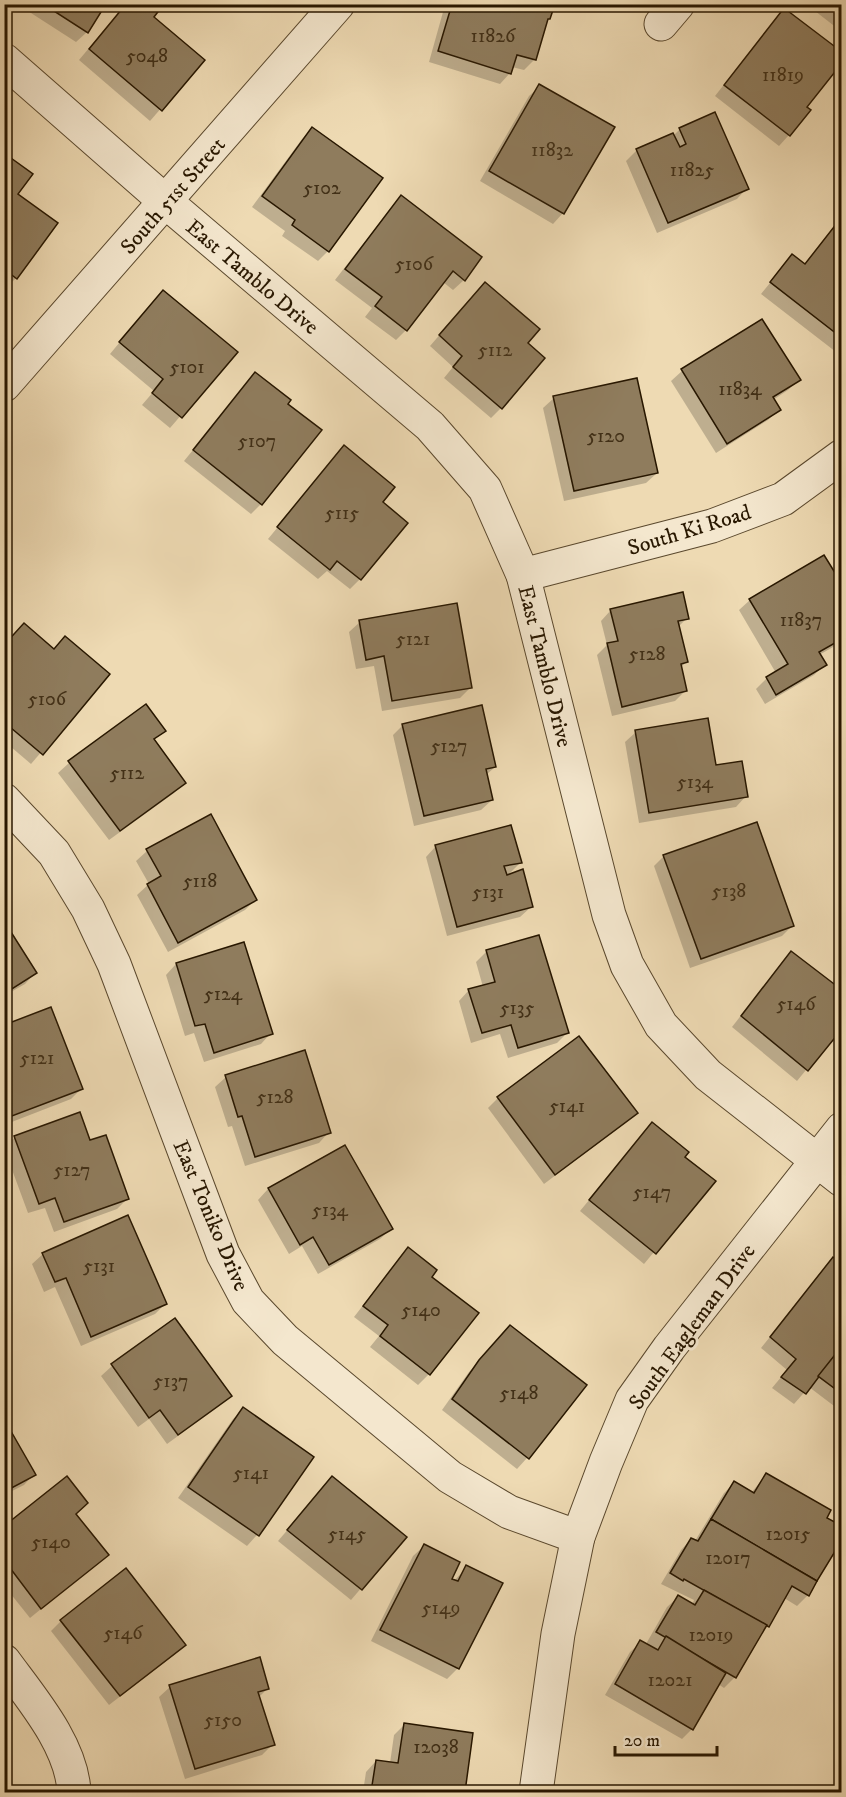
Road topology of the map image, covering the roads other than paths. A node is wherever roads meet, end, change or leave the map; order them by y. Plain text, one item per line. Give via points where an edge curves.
1 (338, 4) edge
2 (4, 60) edge
3 (166, 202) junction
4 (4, 386) edge
5 (842, 456) edge
6 (524, 575) junction
7 (4, 800) edge
8 (842, 1129) edge
9 (829, 1170) edge
10 (578, 1537) junction
11 (4, 1661) edge
12 (74, 1792) edge
13 (536, 1792) edge

1 - 3 street, South 51st Street
2 - 3 street, East Tamblo Drive
3 - 4 street, South 51st Street
3 - 6 street, East Tamblo Drive via 430,426 485,489
5 - 6 street, South Ki Road via 783,499 712,526
6 - 9 street, East Tamblo Drive via 609,915 627,965 661,1025 708,1075
7 - 10 street, East Toniko Drive via 54,853 88,909 118,975 223,1254 248,1301 285,1340 450,1477 508,1512
8 - 9 street, South Eagleman Drive
9 - 10 street, South Eagleman Drive via 669,1348 632,1400
10 - 13 street, South Eagleman Drive via 558,1634
11 - 12 street via 64,1750

